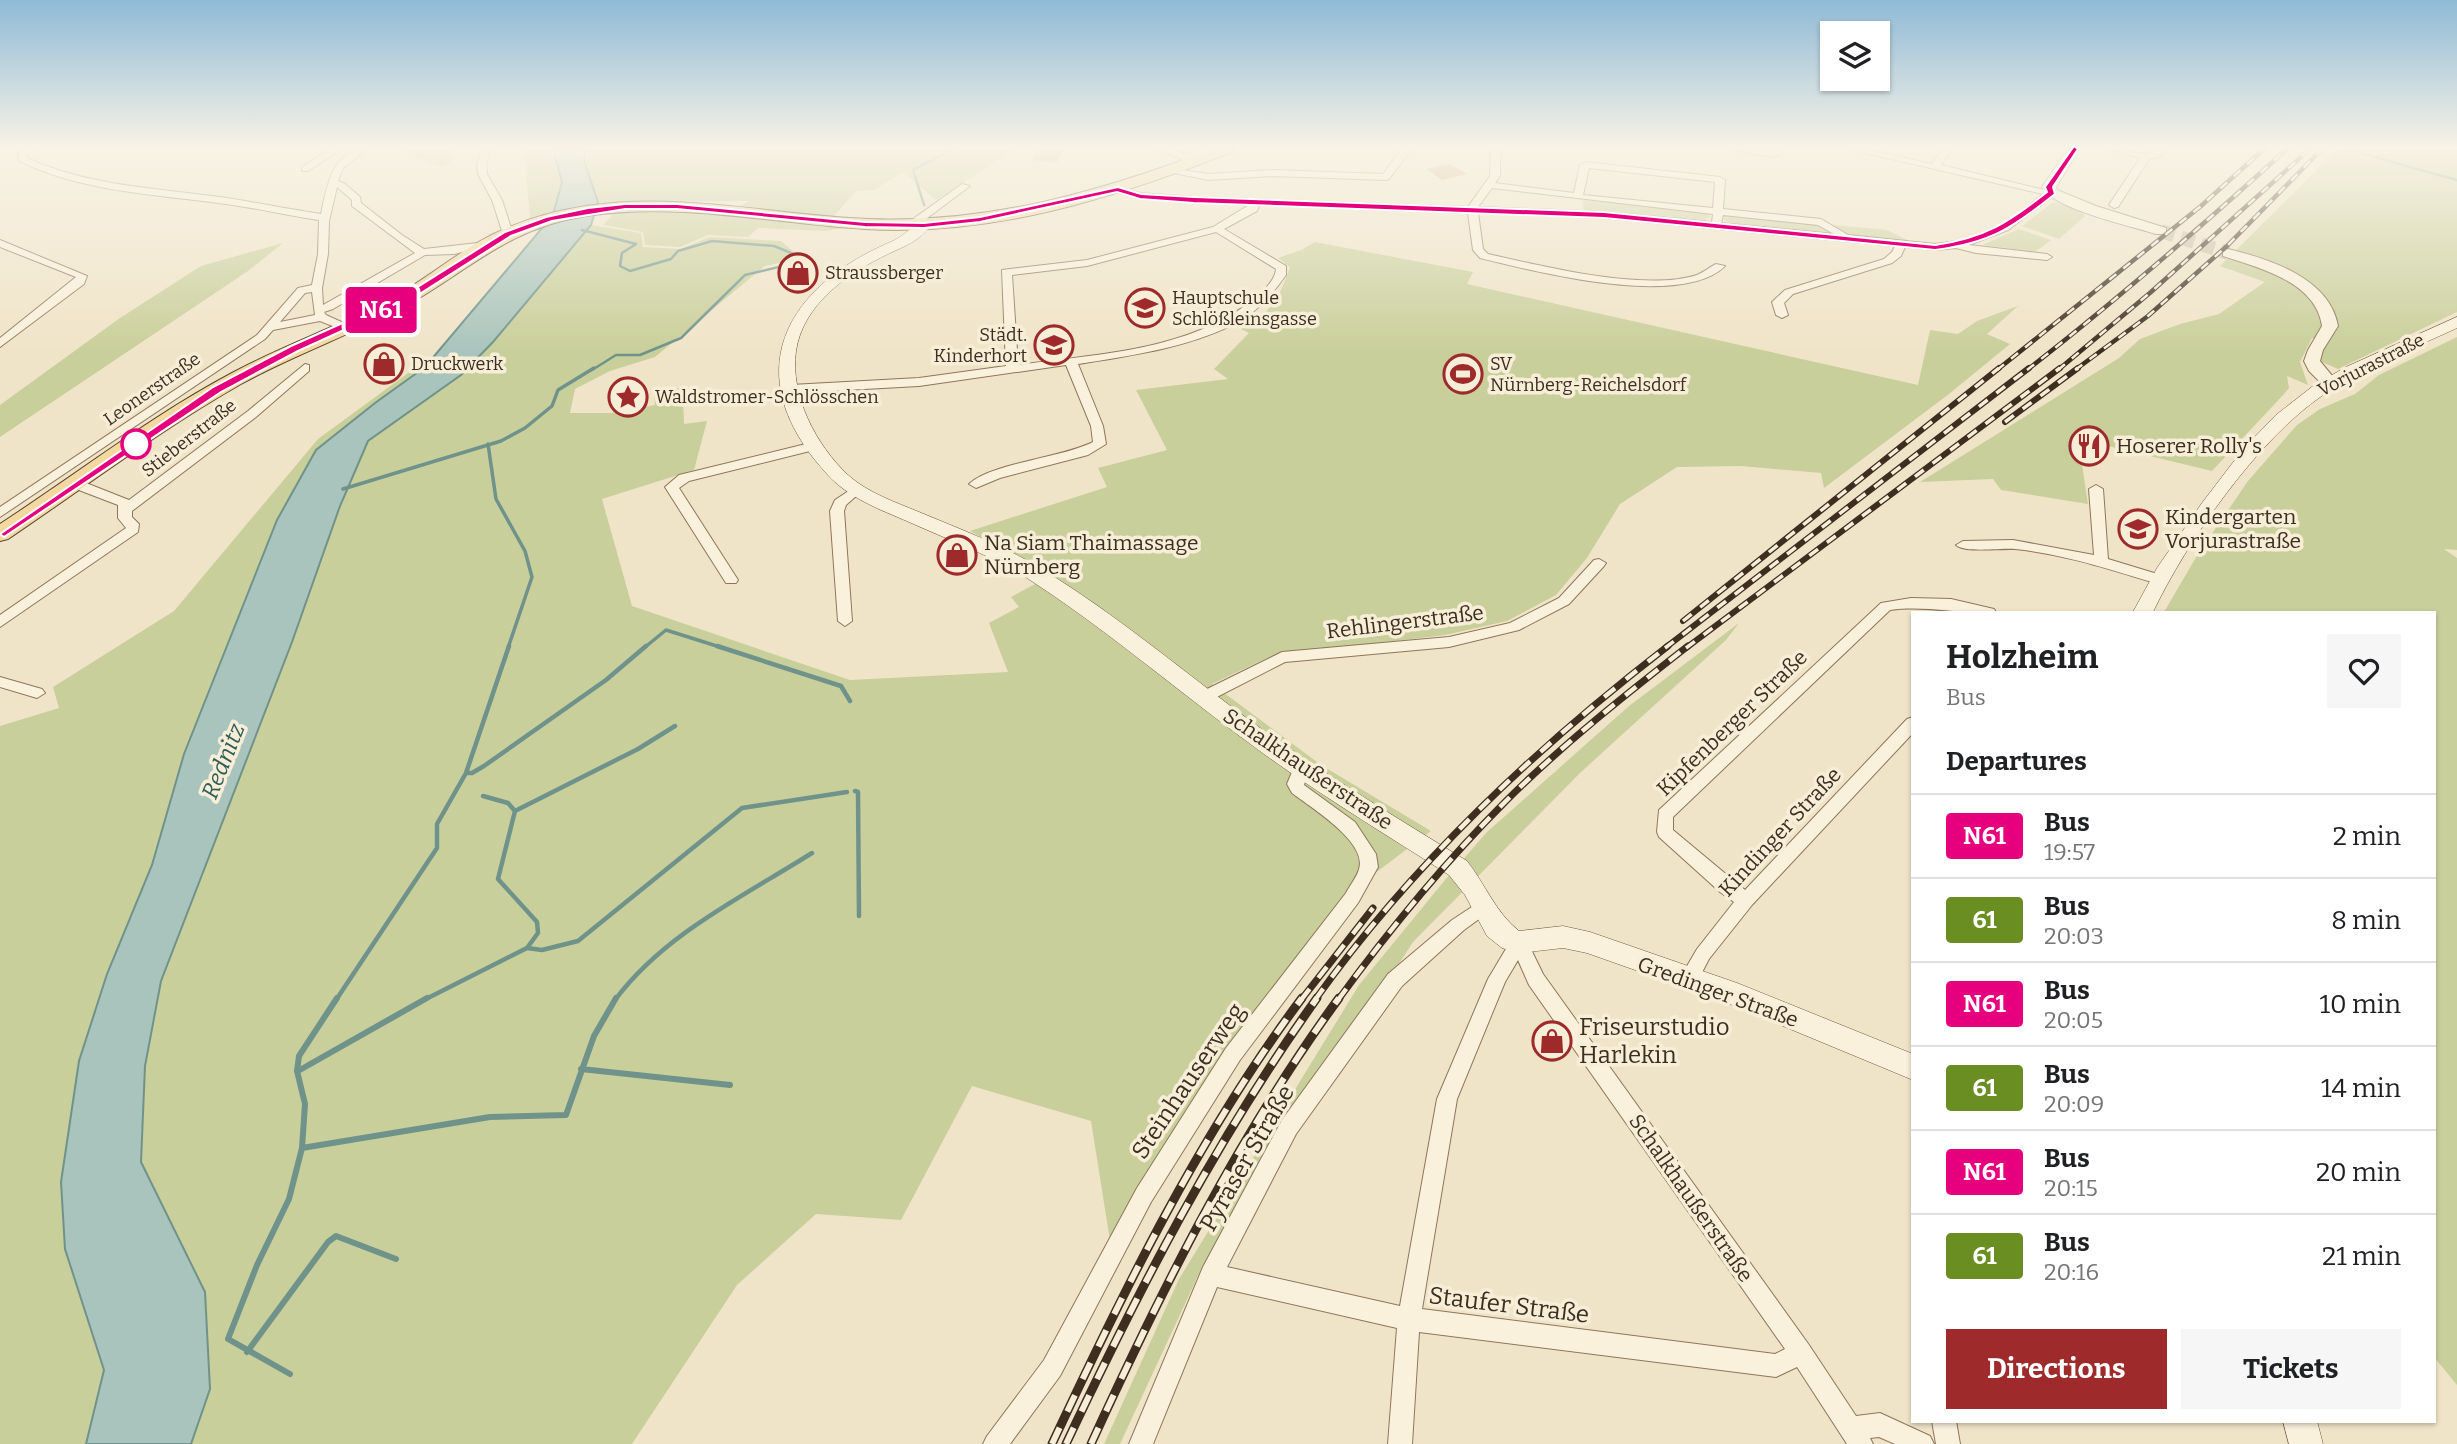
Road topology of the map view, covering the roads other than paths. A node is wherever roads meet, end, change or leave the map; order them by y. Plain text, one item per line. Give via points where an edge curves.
1 (315, 216) edge
2 (371, 216) edge
3 (507, 216) edge
4 (562, 216) edge
5 (785, 216) edge
6 (928, 216) edge
7 (992, 216) edge
8 (1239, 216) edge
9 (1473, 216) edge
10 (1621, 216) edge
11 (1718, 216) edge
12 (1763, 216) edge
13 (2022, 216) edge
14 (2115, 216) edge
15 (325, 218) joint
16 (1717, 224) junction
17 (917, 225) junction
18 (1217, 229) junction
19 (515, 231) junction
20 (2161, 231) tunnel mouth
21 (1845, 238) junction
22 (0, 243) edge
23 (1901, 244) junction
24 (487, 245) junction
25 (1958, 246) junction
26 (424, 252) junction
27 (2228, 253) tunnel mouth
28 (2047, 257) dead end
29 (1720, 265) dead end
30 (317, 288) junction
31 (320, 314) junction
32 (1782, 314) dead end
33 (2457, 322) edge
34 (271, 327) junction
35 (344, 327) junction
36 (3, 338) edge
37 (1072, 362) junction
38 (305, 368) dead end
39 (1012, 370) junction
40 (2330, 383) junction
41 (791, 389) junction
42 (814, 446) junction
43 (76, 484) junction
44 (976, 484) dead end
45 (2096, 489) dead end
46 (856, 490) junction
47 (126, 509) junction
48 (4, 524) edge
49 (1963, 545) dead end
50 (2102, 562) junction
51 (1599, 563) dead end
52 (2160, 579) junction
53 (731, 580) dead end
54 (1985, 611) edge
55 (2144, 611) edge
56 (845, 621) dead end
57 (0, 622) edge
58 (0, 682) edge
59 (37, 693) dead end
60 (1204, 697) junction
61 (1911, 725) edge
62 (1301, 769) junction
63 (1746, 900) junction
64 (1484, 906) junction
65 (1519, 943) junction
66 (1689, 978) junction
67 (1911, 1066) edge
68 (1211, 1275) junction
69 (1409, 1319) junction
70 (1801, 1353) junction
71 (1944, 1423) edge
72 (2301, 1423) edge
73 (1856, 1436) edge
74 (995, 1444) edge
75 (1140, 1444) edge
76 (1401, 1444) edge
77 (1922, 1444) edge
78 (1948, 1444) edge
79 (2306, 1444) edge

1 - 15 street
2 - 26 street
3 - 19 street
4 - 19 main road
5 - 17 main road
6 - 17 street
7 - 17 main road
8 - 18 street
9 - 29 street via 1480,254 1539,269 1650,282 1699,277
10 - 16 street
11 - 16 street
12 - 21 street via 1821,222
13 - 25 street
14 - 20 street
15 - 30 street
16 - 21 street
17 - 41 main road, Schalkhaußerstraße via 915,236 873,255 816,296 798,323 789,349
18 - 37 street via 1282,268 1251,308 1215,329 1186,338
18 - 39 street via 1087,263 1006,272
19 - 24 main road
21 - 23 street
22 - 36 street via 82,276
23 - 25 street
23 - 32 street via 1888,261 1789,292 1778,302
24 - 26 street
24 - 35 main road via 406,298
25 - 28 street
26 - 31 street
27 - 40 street via 2281,272 2319,298 2330,326 2311,363
30 - 31 street
30 - 34 street, Leonerstraße via 302,290
31 - 34 street
31 - 35 street
33 - 40 main road, Vorjurastraße
34 - 48 street, Leonerstraße
35 - 43 main road via 217,389
37 - 39 street
37 - 44 street via 1100,444
38 - 47 street, Stieberstraße
39 - 41 street via 919,382
40 - 52 main road, Vorjurastraße via 2259,439
41 - 42 main road, Schalkhaußerstraße
42 - 46 main road, Schalkhaußerstraße
42 - 53 street via 684,478 672,487
43 - 47 street via 116,498
43 - 48 main road
45 - 50 street
46 - 56 street via 837,511
46 - 60 main road, Schalkhaußerstraße via 1030,572
47 - 57 street via 125,518 133,529
49 - 50 street via 2018,544
50 - 52 street
51 - 60 street, Rehlingerstraße via 1564,601 1514,627 1449,642 1282,657
52 - 55 main road, Vorjurastraße
54 - 63 street, Kipfenberger Straße via 1956,604 1886,606 1665,815 1665,832
58 - 59 street
60 - 62 main road, Schalkhaußerstraße
61 - 63 street, Kindinger Straße
62 - 64 main road, Schalkhaußerstraße via 1458,868
62 - 74 street, Steinhauserweg via 1295,784 1298,789 1349,827 1367,854 1369,867 1352,898 1233,1054 1144,1195 1052,1368
63 - 66 street, Kindinger Straße
64 - 65 main road, Schalkhaußerstraße via 1496,928
64 - 68 street, Pyraser Straße via 1395,980 1289,1127
65 - 66 main road, Gredinger Straße via 1575,938
65 - 69 street via 1497,979 1447,1099
65 - 70 street, Schalkhaußerstraße via 1536,979
66 - 67 main road, Gredinger Straße
68 - 69 street, Staufer Straße
68 - 75 street, Pyraser Straße
69 - 70 street, Staufer Straße via 1776,1366
69 - 76 street
70 - 73 street, Schalkhaußerstraße
71 - 78 street
72 - 79 main road
73 - 77 street via 1880,1425

